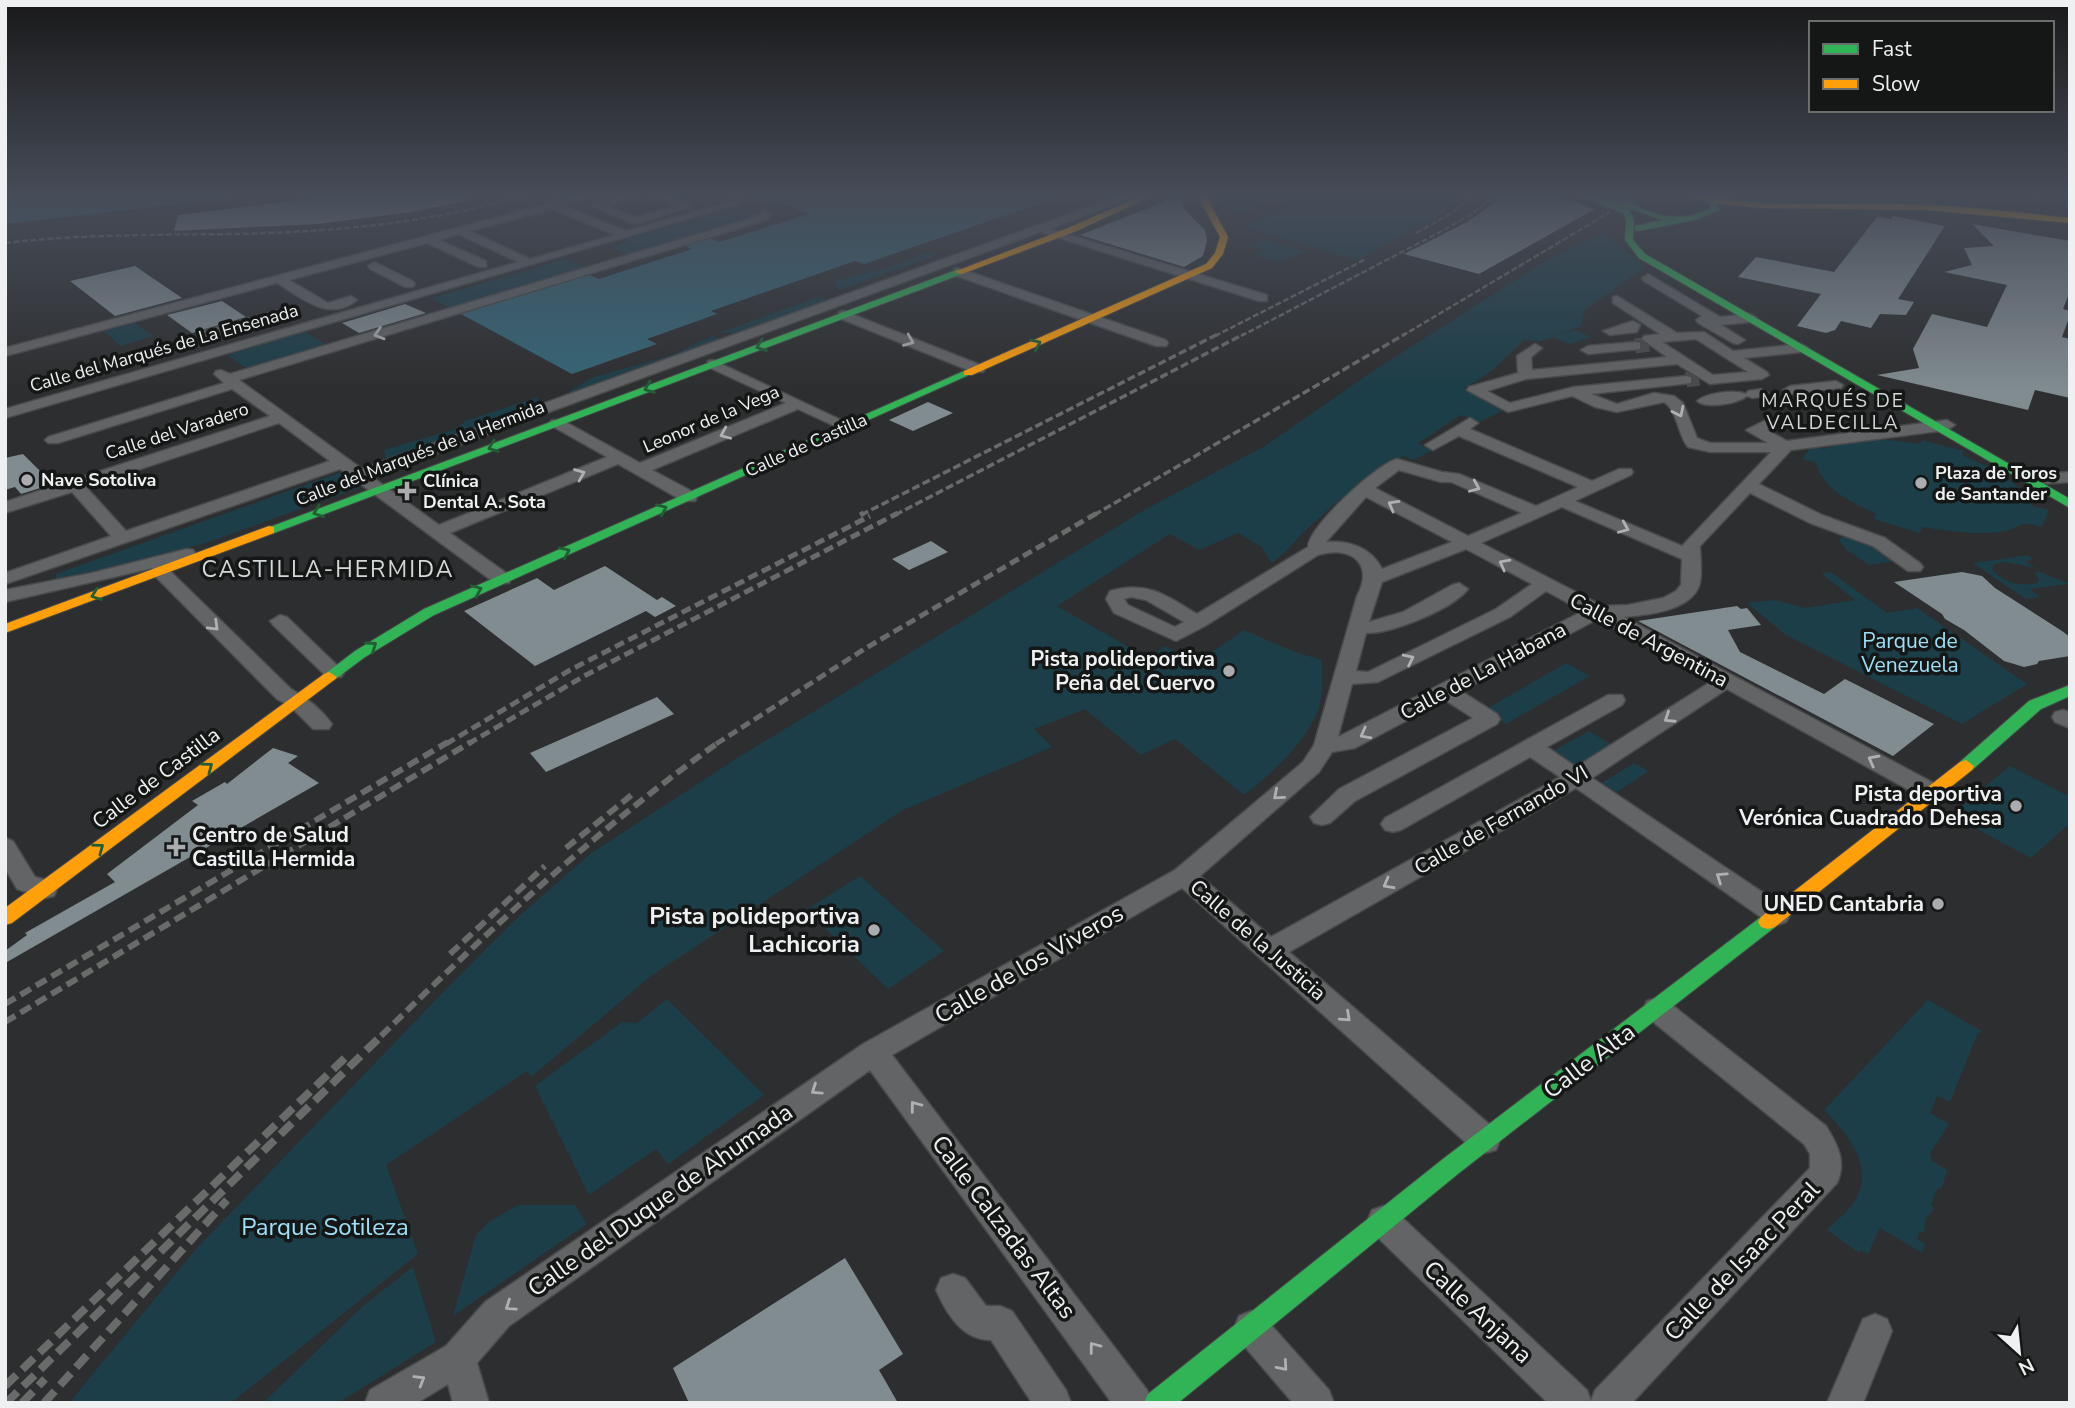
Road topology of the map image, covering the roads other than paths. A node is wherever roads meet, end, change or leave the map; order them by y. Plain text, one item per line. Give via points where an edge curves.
1 (350, 260) edge
2 (398, 260) edge
3 (473, 260) edge
4 (522, 260) edge
5 (540, 260) edge
6 (623, 260) edge
7 (965, 260) edge
8 (991, 260) edge
9 (1137, 260) edge
10 (1215, 260) edge
11 (1650, 260) edge
12 (1659, 260) edge
13 (529, 263) junction
14 (374, 266) junction
15 (958, 272) junction
16 (1190, 276) junction
17 (1648, 278) dead end
18 (278, 279) junction
19 (292, 288) junction
20 (241, 289) junction
21 (411, 290) junction
22 (1263, 298) dead end
23 (1617, 300) dead end
24 (1661, 306) dead end
25 (841, 311) junction
26 (284, 313) junction
27 (1697, 313) junction
28 (444, 314) junction
29 (1094, 318) junction
30 (1750, 318) junction
31 (1644, 325) junction
32 (308, 326) junction
33 (1609, 331) dead end
34 (208, 334) dead end
35 (1674, 337) junction
36 (1738, 340) dead end
37 (1161, 343) dead end
38 (1646, 345) junction
39 (1535, 348) dead end
40 (1801, 348) junction
41 (1588, 350) dead end
42 (5, 352) edge
43 (1731, 355) junction
44 (200, 358) junction
45 (1680, 360) junction
46 (718, 367) junction
47 (978, 369) junction
48 (1525, 374) junction
49 (1697, 379) junction
50 (231, 381) junction
51 (1848, 383) junction
52 (1623, 386) junction
53 (1790, 390) dead end
54 (1574, 391) junction
55 (1751, 394) dead end
56 (1649, 399) junction
57 (1704, 401) tunnel mouth
58 (797, 404) junction
59 (5, 414) edge
60 (280, 418) junction
61 (557, 423) junction
62 (1768, 424) dead end
63 (1941, 426) junction
64 (848, 427) junction
65 (52, 440) dead end
66 (1433, 445) dead end
67 (1785, 447) junction
68 (619, 458) junction
69 (341, 463) junction
70 (640, 469) junction
71 (1625, 472) dead end
72 (359, 476) junction
73 (2070, 477) edge
74 (2040, 480) junction
75 (75, 485) junction
76 (1748, 485) junction
77 (1592, 487) junction
78 (1364, 489) junction
79 (378, 490) junction
80 (689, 497) junction
81 (2070, 497) edge
82 (1561, 501) junction
83 (2070, 504) edge
84 (5, 508) edge
85 (1537, 513) junction
86 (437, 532) junction
87 (259, 534) junction
88 (123, 539) junction
89 (1465, 543) junction
90 (1318, 549) junction
91 (1689, 556) junction
92 (1914, 567) dead end
93 (160, 571) junction
94 (1376, 578) junction
95 (5, 579) edge
96 (502, 579) junction
97 (1543, 584) junction
98 (1459, 589) dead end
99 (5, 596) edge
100 (1599, 612) junction
101 (280, 621) dead end
102 (1198, 622) dead end
103 (1357, 627) junction
104 (5, 629) edge
105 (334, 673) junction
106 (1346, 677) junction
107 (1726, 681) junction
108 (1446, 691) junction
109 (2070, 691) edge
110 (1615, 700) dead end
111 (297, 701) junction
112 (2066, 719) edge
113 (2020, 720) junction
114 (321, 724) dead end
115 (1325, 746) junction
116 (1531, 747) junction
117 (1576, 778) junction
118 (1933, 793) junction
119 (1322, 817) dead end
120 (1393, 824) dead end
121 (5, 847) edge
122 (1184, 876) junction
123 (45, 889) junction
124 (1777, 915) junction
125 (5, 918) edge
126 (1271, 950) junction
127 (1657, 1009) junction
128 (873, 1052) junction
129 (1485, 1140) junction
130 (1383, 1221) junction
131 (953, 1290) dead end
132 (1251, 1328) junction
133 (1875, 1331) dead end
134 (458, 1358) junction
135 (383, 1403) edge
136 (471, 1403) edge
137 (1053, 1403) edge
138 (1134, 1403) edge
139 (1157, 1403) edge
140 (1316, 1403) edge
141 (1574, 1403) edge
142 (1608, 1403) edge
143 (1845, 1403) edge

1 - 18 street
2 - 14 street
3 - 21 street via 482,264
4 - 13 street
5 - 13 street, Calle del Marqués de La Ensenada
6 - 28 street
7 - 25 street
8 - 15 main road, Calle del Marqués de la Hermida
9 - 16 street
10 - 16 main road, Calle de Castilla
11 - 30 main road
12 - 63 main road
13 - 21 street, Calle del Marqués de La Ensenada
14 - 19 street
14 - 21 street
15 - 25 main road, Calle del Marqués de la Hermida
15 - 29 street
16 - 22 street
16 - 29 main road, Calle de Castilla
17 - 27 street
18 - 19 street
18 - 20 street
19 - 21 street via 326,307
20 - 26 street
20 - 42 street
21 - 28 street
21 - 32 street, Calle del Marqués de La Ensenada
23 - 31 street
24 - 27 street
25 -> 46 main road, Calle del Marqués de la Hermida
25 -> 47 street
25 - 72 street
26 - 32 street
26 - 34 street
27 - 30 street via 1718,321
27 - 36 street
28 -> 50 street
29 - 37 street
47 -> 29 main road, Calle de Castilla
30 - 40 main road
31 - 33 street
31 - 35 street
32 - 44 street, Calle del Marqués de La Ensenada
35 - 38 street via 1650,340
35 - 43 street via 1699,335
38 - 41 street
38 - 45 street
39 - 48 street via 1524,356
40 - 43 street
40 - 51 main road
43 - 49 street via 1762,375
44 - 50 street
44 - 59 street, Calle del Marqués de La Ensenada
45 - 48 street
45 - 49 street
46 - 58 street
46 -> 61 main road, Calle del Marqués de la Hermida
47 - 64 main road, Calle de Castilla
48 - 54 street via 1474,390 1508,408
49 - 52 street
50 - 60 street
50 - 65 street
51 - 53 street
51 - 63 main road
52 - 54 street
52 - 56 street
54 - 56 street via 1615,408
55 - 57 street
56 -> 67 street via 1667,398 1676,403 1697,445
58 - 64 street
58 -> 70 street, Leonor de la Vega
60 - 69 street
60 - 75 street, Calle del Varadero
61 - 68 street
61 -> 79 main road, Calle del Marqués de la Hermida
62 - 67 street via 1754,429
63 - 67 street
63 - 74 main road
63 - 83 main road
64 - 80 main road, Calle de Castilla
66 - 77 street via 1464,426
67 - 76 street
68 - 70 street
86 -> 68 street
69 - 72 street
69 - 88 street
70 - 80 street
71 - 77 street
72 - 79 street
73 - 74 street
74 - 81 main road
75 - 84 street, Calle del Varadero
75 - 88 street
76 - 91 street via 1691,545
76 - 92 street via 1816,519 1879,542
77 - 82 street
78 -> 85 street via 1397,464 1453,477
89 -> 78 street, Calle de Argentina
78 - 90 street via 1321,534
79 - 86 street
79 -> 87 main road, Calle del Marqués de la Hermida
96 -> 80 main road, Calle de Castilla
82 - 85 street
82 -> 91 street
85 - 89 street
86 - 96 street
87 - 93 main road, Calle del Marqués de la Hermida
87 - 99 street
88 - 95 street
89 - 94 street
97 -> 89 street, Calle de Argentina
90 - 94 street via 1336,547 1359,554 1374,569
90 - 102 street via 1295,558
91 - 100 street, Calle de La Habana via 1690,585 1677,600
93 -> 104 main road, Calle del Marqués de la Hermida
93 -> 111 street via 284,694
94 - 103 street, Calle de la Justicia
105 -> 96 main road, Calle de Castilla via 383,638
97 - 100 street, Calle de Argentina
106 -> 97 street via 1371,678 1503,613
98 - 103 street via 1387,625
100 - 107 street, Calle de Argentina
100 - 108 street, Calle de La Habana
101 - 105 street
103 - 106 street, Calle de la Justicia
105 - 111 main road, Calle de Castilla
106 - 115 street, Calle de la Justicia
107 -> 117 street, Calle de Fernando VI
118 -> 107 street, Calle de Argentina
108 -> 115 street, Calle de La Habana via 1347,743
108 - 119 street via 1489,719 1348,795
109 - 112 main road, Calle Alta via 2055,708
109 - 113 main road, Calle Alta via 2044,699
110 - 116 street
111 - 114 street
123 -> 111 main road, Calle de Castilla
112 - 113 main road, Calle Alta via 2039,714
113 - 118 main road, Calle Alta
115 -> 122 street, Calle de la Justicia via 1311,766
116 - 117 street
116 - 120 street
124 -> 117 street
117 -> 126 street, Calle de Fernando VI
118 - 124 main road, Calle Alta
121 - 123 street via 26,883
122 - 126 street, Calle de la Justicia
122 - 128 street, Calle de los Viveros
123 - 125 main road, Calle de Castilla
124 - 127 main road, Calle Alta
126 -> 129 street, Calle de la Justicia
127 - 129 main road, Calle Alta
127 - 142 street, Calle de Isaac Peral via 1815,1135 1825,1152 1826,1173
128 -> 134 street, Calle del Duque de Ahumada via 497,1314
138 -> 128 street, Calle Calzadas Altas
129 - 130 main road, Calle Alta
130 - 132 main road, Calle Alta
130 - 141 street, Calle Anjana
131 - 137 street via 978,1323 1000,1323
132 - 139 main road, Calle Alta
132 -> 140 street
133 - 143 street
135 -> 134 street, Calle del Duque de Ahumada
134 - 136 street

